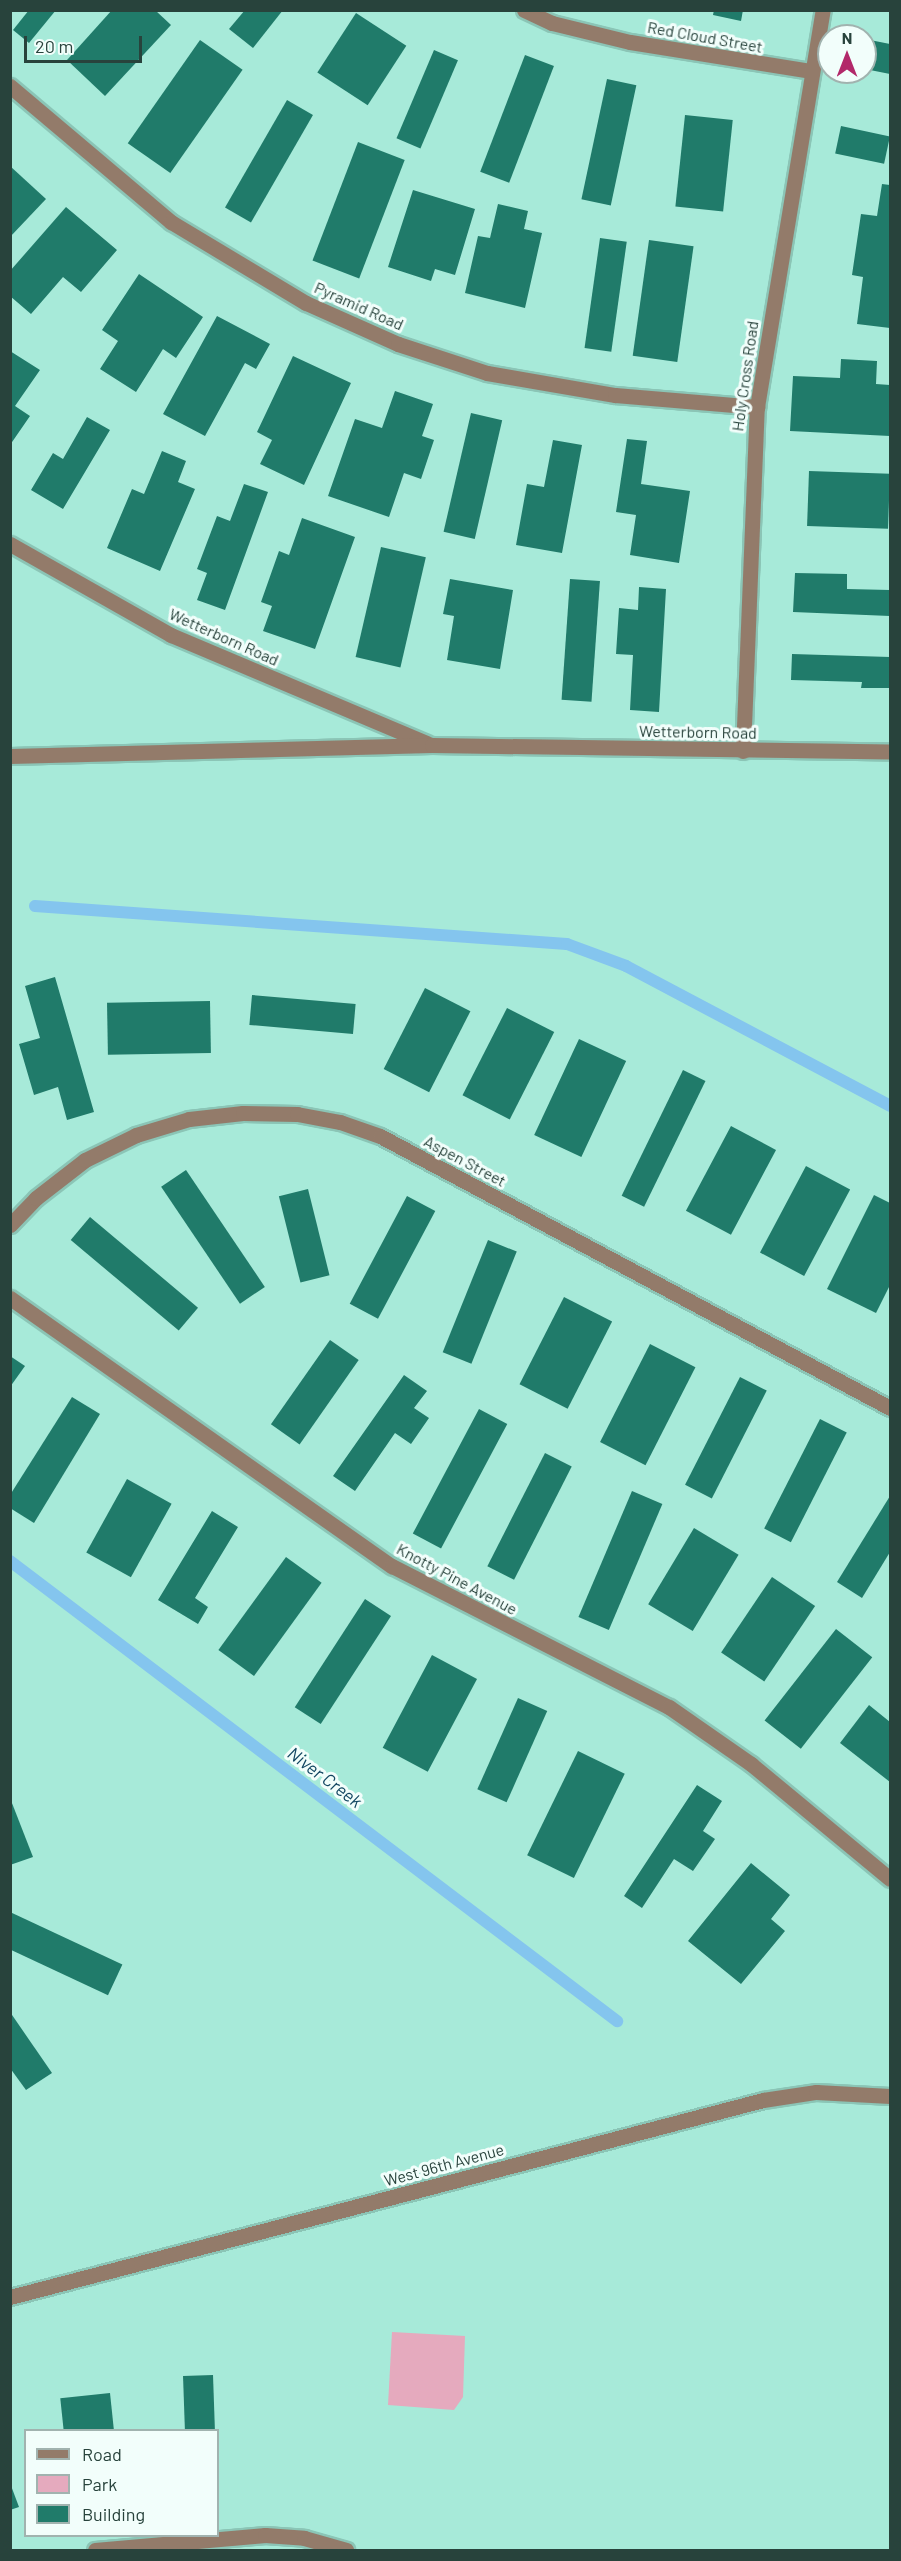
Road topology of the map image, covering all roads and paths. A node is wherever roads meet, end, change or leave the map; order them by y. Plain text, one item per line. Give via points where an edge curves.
1 (524, 10) edge
2 (823, 10) edge
3 (812, 72) junction
4 (10, 86) edge
5 (757, 407) junction
6 (10, 544) edge
7 (432, 745) junction
8 (743, 751) junction
9 (891, 751) edge
10 (10, 756) edge
11 (10, 1225) edge
12 (10, 1299) edge
13 (891, 1408) edge
14 (891, 1880) edge
15 (891, 2096) edge
16 (10, 2297) edge
17 (95, 2550) edge
18 (346, 2550) edge

1 - 3 street, Red Cloud Street via 552,22 630,42
2 - 3 street, Holy Cross Road
3 - 5 street, Holy Cross Road
4 - 5 street, Pyramid Road via 171,222 306,303 398,344 487,373 604,393
5 - 8 street, Holy Cross Road
6 - 7 street, Wetterborn Road via 171,635
7 - 8 street, Wetterborn Road
7 - 10 street, Wetterborn Road
8 - 9 street, Wetterborn Road
11 - 13 street, Aspen Street via 36,1198 86,1160 147,1132 189,1119 243,1113 297,1114 340,1122 380,1136
12 - 14 street, Knotty Pine Avenue via 392,1566 669,1707 752,1764
15 - 16 street, West 96th Avenue via 816,2092 763,2100
17 - 18 street via 266,2535 304,2538

